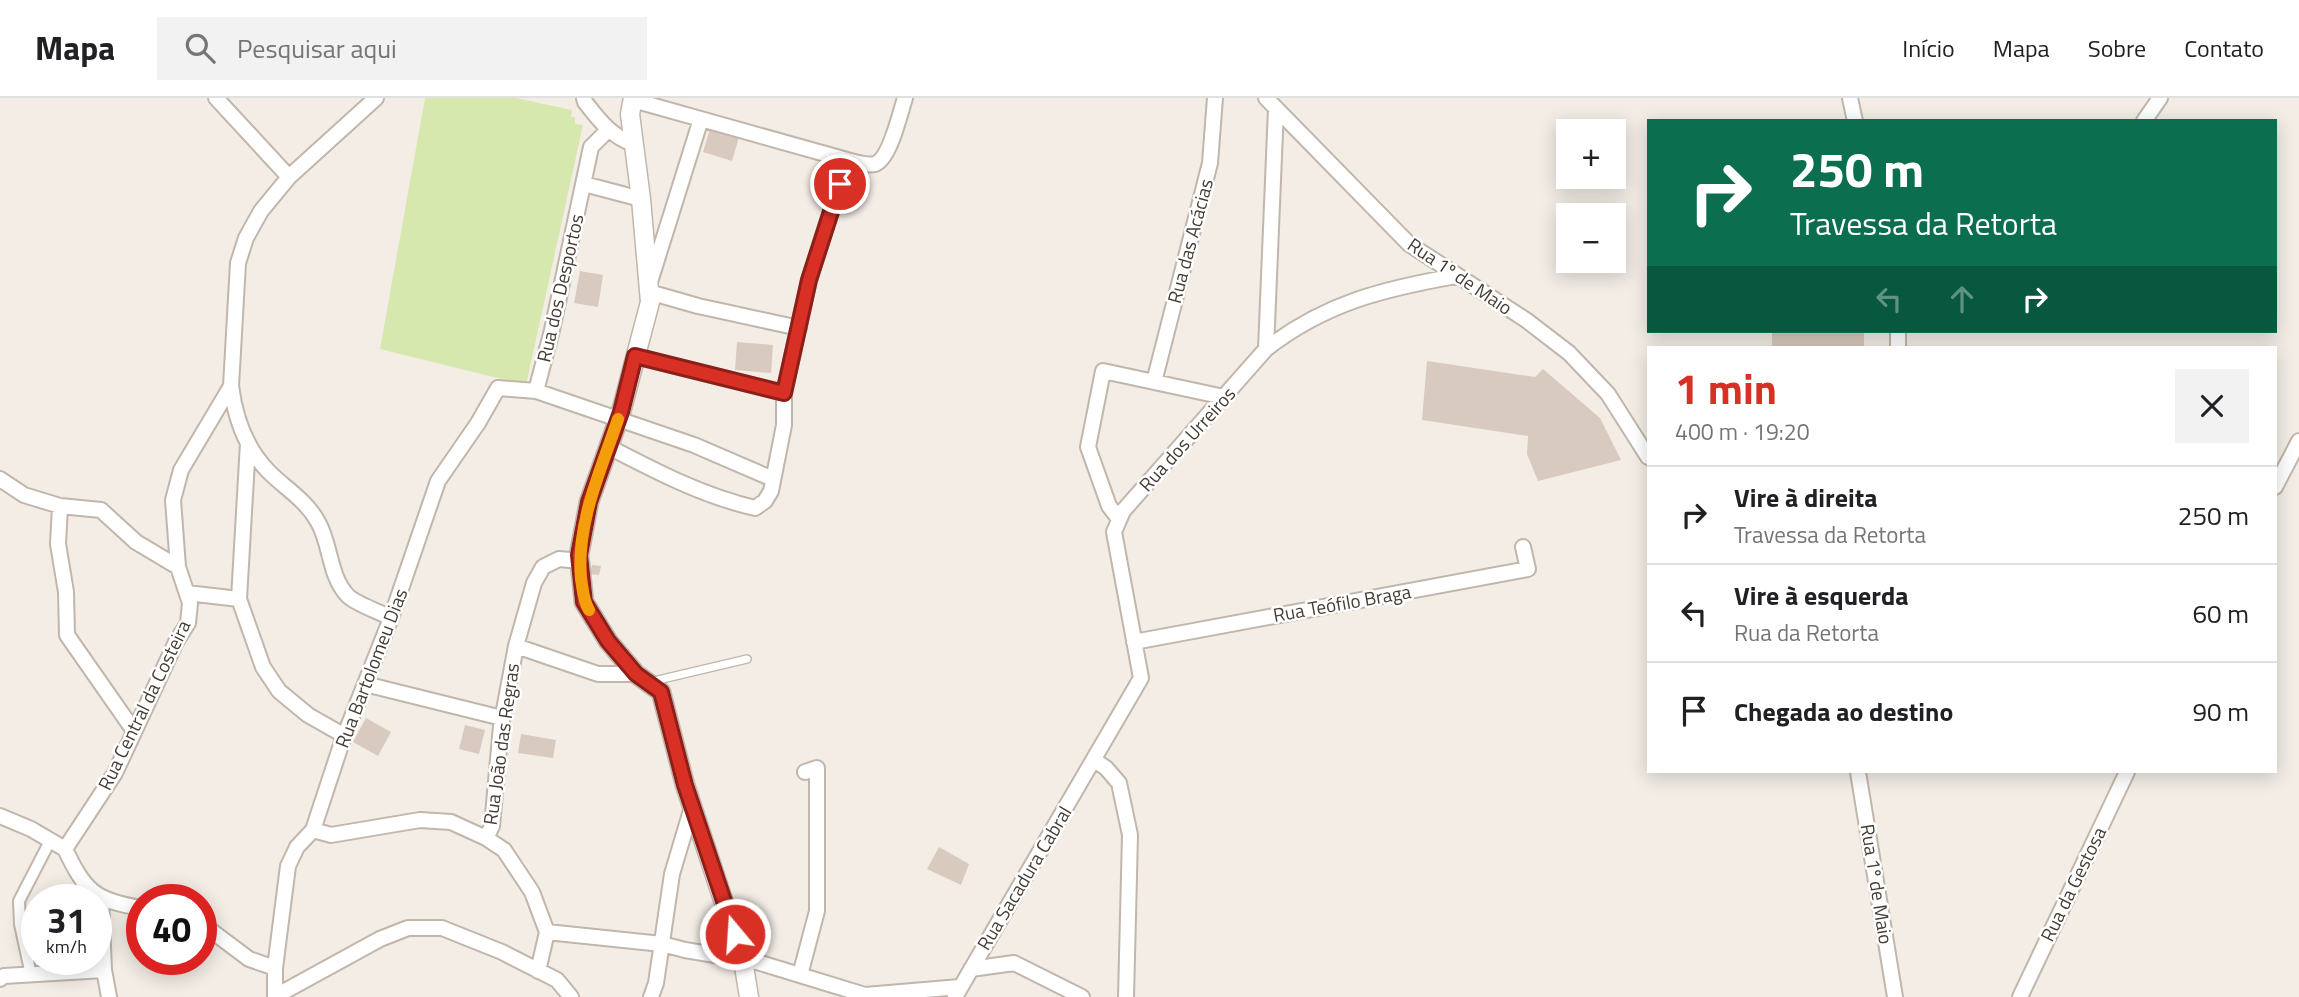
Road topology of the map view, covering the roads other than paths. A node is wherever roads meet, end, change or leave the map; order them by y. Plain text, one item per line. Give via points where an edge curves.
1 (216, 98) edge
2 (376, 98) edge
3 (584, 98) edge
4 (905, 98) edge
5 (1215, 98) edge
6 (1850, 98) edge
7 (2160, 98) edge
8 (633, 99) edge
9 (1271, 103) edge
10 (701, 119) junction
11 (1855, 119) edge
12 (2145, 119) edge
13 (608, 130) junction
14 (634, 144) junction
15 (847, 160) junction
16 (289, 177) junction
17 (584, 184) junction
18 (641, 199) junction
19 (1456, 276) junction
20 (649, 289) junction
21 (799, 328) junction
22 (1266, 349) junction
23 (635, 356) junction
24 (1154, 382) junction
25 (230, 386) junction
26 (536, 391) junction
27 (784, 393) junction
28 (1224, 397) junction
29 (618, 420) junction
30 (2299, 442) edge
31 (248, 443) junction
32 (609, 447) junction
33 (1647, 455) edge
34 (0, 479) edge
35 (773, 479) junction
36 (2277, 483) edge
37 (61, 506) junction
38 (1119, 519) junction
39 (1523, 547) dead end
40 (580, 561) junction
41 (178, 567) junction
42 (187, 593) junction
43 (239, 599) junction
44 (391, 618) junction
45 (1134, 642) junction
46 (516, 646) junction
47 (747, 659) dead end
48 (643, 679) junction
49 (365, 684) junction
50 (502, 718) junction
51 (134, 731) junction
52 (345, 736) junction
53 (1094, 760) junction
54 (805, 772) dead end
55 (1858, 773) edge
56 (2127, 773) edge
57 (692, 807) junction
58 (0, 816) edge
59 (313, 830) junction
60 (486, 838) junction
61 (50, 841) junction
62 (65, 849) junction
63 (28, 884) edge
64 (88, 884) edge
65 (21, 897) edge
66 (21, 929) edge
67 (547, 932) junction
68 (217, 935) edge
69 (662, 944) junction
70 (743, 960) junction
71 (275, 968) junction
72 (971, 969) junction
73 (538, 971) junction
74 (31, 975) edge
75 (105, 975) edge
76 (800, 975) junction
77 (0, 979) edge
78 (958, 992) edge
79 (276, 996) edge
80 (109, 997) edge
81 (571, 997) edge
82 (651, 997) edge
83 (749, 997) edge
84 (1082, 997) edge
85 (1126, 997) edge
86 (1895, 997) edge
87 (2020, 997) edge

1 - 16 street
2 - 16 street, Rua Central da Costeira
3 - 13 street
4 - 15 street via 883,160 873,165
5 - 24 street, Rua das Acácias via 1210,163
6 - 11 street
7 - 12 street
8 - 10 street
8 - 14 street
9 - 19 street, Rua 1º de Maio via 1409,244
9 - 22 street
10 - 15 street
10 - 20 street
13 - 14 street
13 - 17 street, Rua dos Desportos via 591,146
14 - 18 street
15 - 21 street via 809,280
16 - 25 street, Rua Central da Costeira via 261,211 238,263
17 - 18 street
17 - 26 street, Rua dos Desportos
18 - 20 street
19 - 22 street, Rua dos Urreiros via 1399,286 1329,309
19 - 33 street, Rua 1º de Maio via 1569,353 1608,394
20 - 21 street via 698,306
20 - 23 street via 650,302
21 - 27 street
22 - 28 street, Rua dos Urreiros
23 - 27 street
23 - 29 street
24 - 28 street
24 - 38 street via 1103,371 1088,447 1109,506
25 - 31 street
25 - 41 street, Rua Central da Costeira via 181,470 173,500
26 - 29 street
26 - 44 street, Rua Bartolomeu Dias via 498,388 438,481
27 - 35 street
28 - 38 street, Rua dos Urreiros
29 - 32 street
29 - 35 street
30 - 36 street
31 - 43 street
31 - 44 street via 268,472 306,503 320,524 336,576 348,596
32 - 35 street via 688,486 755,508 765,501
32 - 40 street via 589,502
34 - 37 street via 24,495
37 - 41 street via 101,510 136,542
37 - 51 street via 58,544 67,635
38 - 45 street via 1114,532
39 - 45 street, Rua Teófilo Braga via 1528,569
40 - 46 street, Rua João das Regras via 559,559 543,567
40 - 48 street via 584,602 608,641
41 - 42 street, Rua Central da Costeira
42 - 43 street
42 - 51 street, Rua Central da Costeira via 188,623
43 - 52 street via 262,667 279,691
44 - 49 street, Rua Bartolomeu Dias
45 - 53 street via 1141,677
46 - 48 street via 598,674
46 - 50 street, Rua João das Regras
47 - 48 lane via 658,680
48 - 57 street via 661,692
49 - 50 street
49 - 52 street, Rua Bartolomeu Dias
50 - 60 street, Rua João das Regras via 492,826
51 - 62 street, Rua Central da Costeira via 115,773
52 - 59 street, Rua Bartolomeu Dias
53 - 72 street, Rua Sacadura Cabral
53 - 85 street via 1119,783 1130,835
54 - 76 street via 817,768 817,911
55 - 86 street, Rua 1º de Maio
56 - 87 street, Rua da Gestosa
57 - 69 street via 672,874
57 - 70 street
58 - 61 street
59 - 60 street via 331,835 420,820 451,822
59 - 71 street, Rua Bartolomeu Dias via 288,866
60 - 67 street via 504,850 532,892
61 - 62 street
61 - 63 street
62 - 64 street
65 - 66 street
67 - 69 street
67 - 73 street
68 - 71 street via 249,959
69 - 70 street
69 - 82 street
70 - 76 street
70 - 83 street
71 - 79 street, Rua Bartolomeu Dias
72 - 78 street, Rua Sacadura Cabral
72 - 84 street via 1014,963
73 - 79 street via 442,928 408,928
73 - 81 street via 557,980
74 - 77 street
75 - 80 street
76 - 78 street via 865,995

